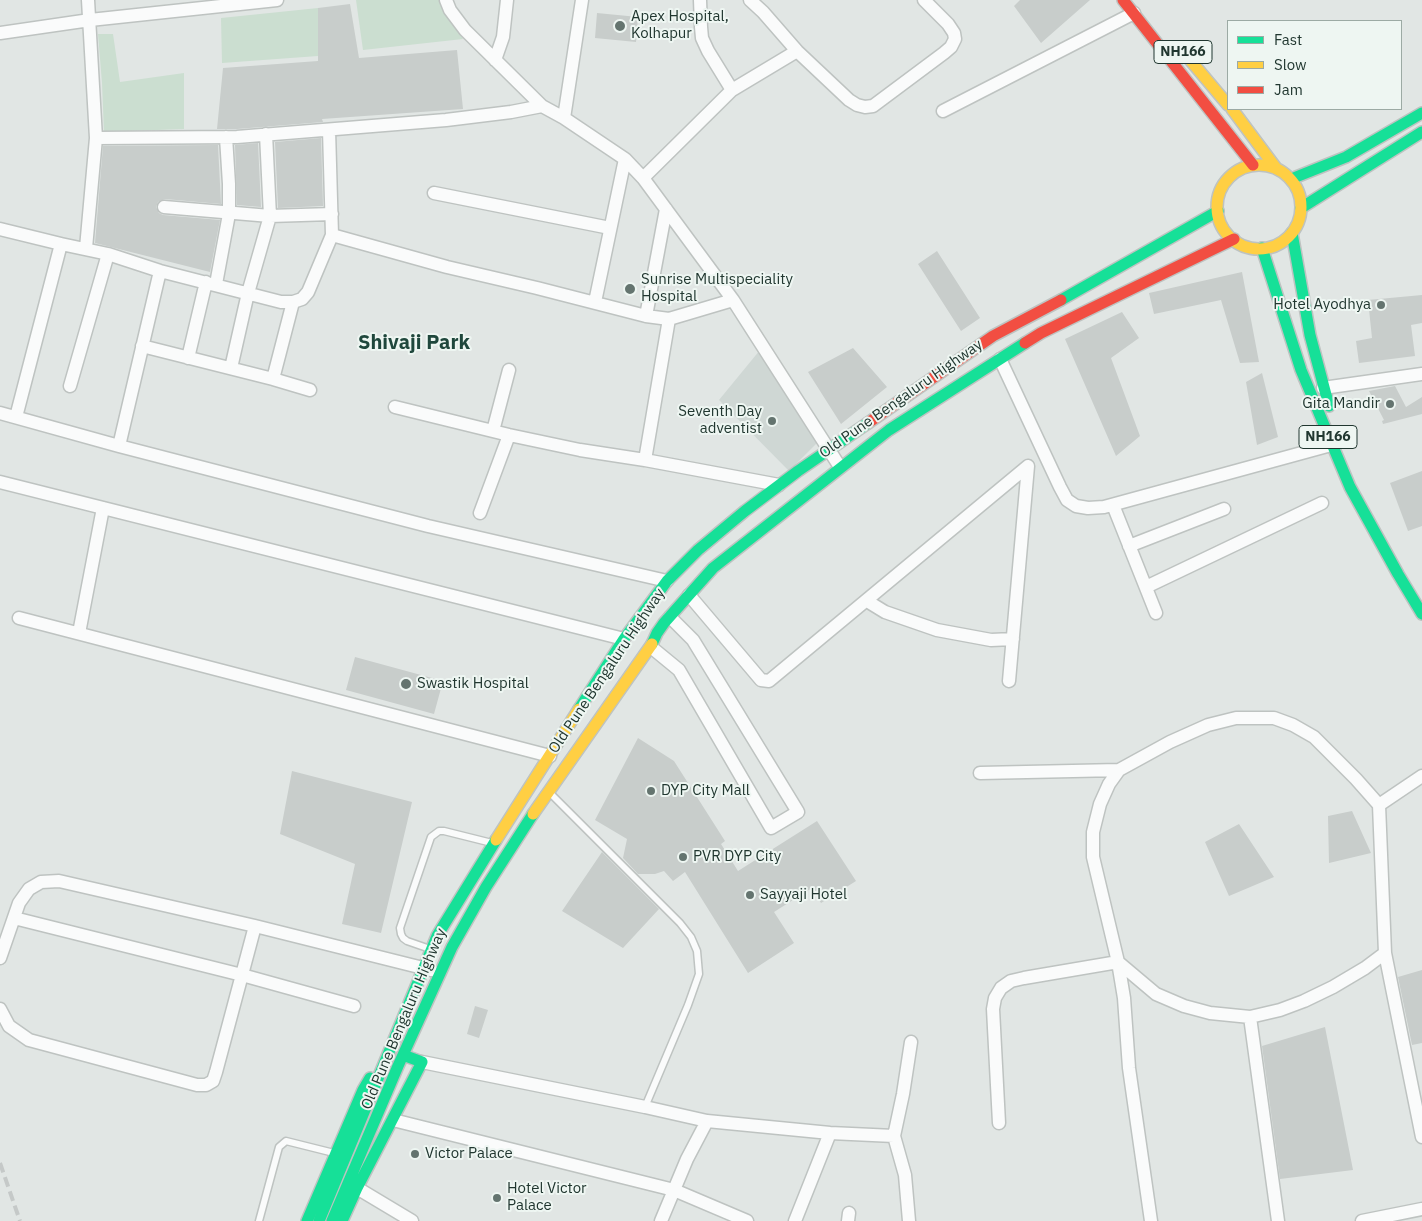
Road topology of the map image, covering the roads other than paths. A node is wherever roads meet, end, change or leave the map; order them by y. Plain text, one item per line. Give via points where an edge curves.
1 (88, 0) edge
2 (277, 0) edge
3 (446, 0) edge
4 (508, 0) edge
5 (582, 0) edge
6 (700, 0) edge
7 (750, 0) edge
8 (924, 0) edge
9 (1123, 0) edge
10 (225, 3) edge
11 (1134, 13) junction
12 (90, 20) junction
13 (0, 33) edge
14 (1172, 40) dead end
15 (797, 51) junction
16 (495, 60) junction
17 (732, 90) junction
18 (1227, 104) edge
19 (542, 106) junction
20 (1233, 110) edge
21 (943, 111) dead end
22 (1422, 113) edge
23 (564, 118) junction
24 (329, 130) junction
25 (1422, 132) edge
26 (266, 134) junction
27 (226, 137) junction
28 (96, 138) junction
29 (625, 159) junction
30 (1253, 165) junction
31 (1276, 168) junction
32 (643, 178) junction
33 (1291, 179) junction
34 (434, 192) dead end
35 (164, 207) dead end
36 (1301, 208) junction
37 (666, 210) junction
38 (1218, 211) junction
39 (229, 212) junction
40 (332, 214) junction
41 (270, 216) junction
42 (610, 228) junction
43 (0, 229) edge
44 (1292, 233) junction
45 (332, 235) junction
46 (1234, 239) junction
47 (61, 244) junction
48 (86, 248) junction
49 (1262, 248) junction
50 (108, 254) junction
51 (160, 270) junction
52 (211, 283) junction
53 (248, 293) junction
54 (733, 300) junction
55 (293, 302) junction
56 (595, 302) junction
57 (646, 316) junction
58 (669, 319) junction
59 (142, 346) junction
60 (188, 358) junction
61 (1000, 359) junction
62 (231, 368) junction
63 (509, 370) dead end
64 (1422, 374) edge
65 (273, 378) junction
66 (70, 386) dead end
67 (1323, 388) junction
68 (310, 390) dead end
69 (395, 407) dead end
70 (0, 413) edge
71 (16, 417) junction
72 (493, 431) junction
73 (509, 435) junction
74 (1331, 445) junction
75 (119, 446) junction
76 (828, 450) junction
77 (645, 460) junction
78 (1351, 462) dead end
79 (840, 467) junction
80 (0, 482) edge
81 (779, 485) junction
82 (1322, 503) dead end
83 (1113, 505) junction
84 (1373, 506) dead end
85 (103, 508) junction
86 (1224, 509) dead end
87 (480, 513) dead end
88 (1130, 546) junction
89 (668, 581) junction
90 (1146, 587) junction
91 (689, 595) junction
92 (1422, 595) edge
93 (867, 601) junction
94 (1156, 613) dead end
95 (1422, 614) edge
96 (670, 617) junction
97 (19, 618) dead end
98 (79, 633) junction
99 (624, 639) junction
100 (1013, 639) junction
101 (651, 647) junction
102 (1009, 681) dead end
103 (550, 756) junction
104 (1119, 770) junction
105 (980, 773) dead end
106 (1422, 776) edge
107 (548, 792) junction
108 (1379, 805) junction
109 (493, 843) junction
110 (14, 918) junction
111 (255, 926) junction
112 (432, 950) junction
113 (1385, 953) junction
114 (0, 958) edge
115 (1118, 962) junction
116 (424, 968) junction
117 (440, 973) junction
118 (242, 975) junction
119 (354, 1006) dead end
120 (0, 1009) edge
121 (1250, 1017) junction
122 (911, 1042) dead end
123 (392, 1046) junction
124 (403, 1055) junction
125 (422, 1062) junction
126 (645, 1107) junction
127 (393, 1120) junction
128 (707, 1121) junction
129 (999, 1123) dead end
130 (830, 1133) junction
131 (894, 1136) junction
132 (1422, 1137) edge
133 (336, 1154) junction
134 (357, 1188) junction
135 (674, 1190) junction
136 (1422, 1209) edge
137 (259, 1221) edge
138 (306, 1221) edge
139 (319, 1221) edge
140 (332, 1221) edge
141 (342, 1221) edge
142 (412, 1221) edge
143 (661, 1221) edge
144 (747, 1221) edge
145 (795, 1221) edge
146 (909, 1221) edge
147 (1151, 1221) edge
148 (1278, 1221) edge
149 (1362, 1221) edge

1 - 12 street
2 - 10 street
3 - 16 street via 465,30
4 - 16 street via 503,37
5 - 23 street
6 - 17 street via 702,38
7 - 15 street
8 - 15 street via 948,24 955,39 944,53 873,106 856,105 849,100
9 - 11 main road, NH166
10 - 12 street
11 - 21 street
11 - 30 main road, NH166
12 - 13 street
12 - 28 street
14 - 18 main road, NH166
15 - 17 street
16 - 19 street
17 - 32 street
19 - 23 street
19 - 24 street via 446,120
20 - 31 main road
22 - 33 main road via 1346,157
23 - 29 street
24 - 26 street
24 - 40 street
25 - 36 main road
26 - 27 street
26 - 41 street
27 - 28 street
27 - 39 street
28 - 48 street
29 - 32 street
29 - 42 street
30 - 31 main road
30 - 38 main road via 1228,179 1220,193
31 - 33 main road
32 - 37 street
33 - 36 main road
34 - 42 street
35 - 39 street
36 - 44 main road
37 - 54 street
37 - 57 street
38 - 46 main road via 1226,231
38 - 76 main road, Old Pune Bengaluru Highway via 993,336
39 - 41 street
39 - 52 street via 224,247
40 - 41 street
40 - 45 street
41 - 53 street
42 - 56 street
43 - 47 street
44 - 49 main road via 1283,241
44 - 67 main road, NH166
45 - 55 street via 308,292
45 - 56 street
46 - 49 main road via 1247,246
46 - 61 main road, Old Pune Bengaluru Highway via 1041,333
47 - 48 street
47 - 71 street
48 - 50 street
49 - 74 main road, NH166 via 1291,341
50 - 51 street
50 - 66 street
51 - 52 street
51 - 59 street
52 - 53 street
52 - 60 street
53 - 55 street
53 - 62 street
54 - 58 street
54 - 76 street
55 - 65 street
56 - 57 street
57 - 58 street
58 - 77 street
59 - 60 street
59 - 75 street
60 - 62 street
61 - 79 main road, Old Pune Bengaluru Highway via 889,430
61 - 83 street via 1067,500 1088,508
62 - 65 street
63 - 72 street
64 - 67 street
65 - 68 street
67 - 78 main road, NH166
69 - 72 street
70 - 71 street
71 - 75 street
72 - 73 street
73 - 77 street
73 - 87 street
74 - 83 street
74 - 95 main road, NH166 via 1350,488
75 - 89 street via 428,526
76 - 79 street
76 - 81 main road, Old Pune Bengaluru Highway
77 - 81 street
79 - 91 main road, Old Pune Bengaluru Highway via 713,568
80 - 85 street
81 - 89 main road, Old Pune Bengaluru Highway via 698,550
82 - 90 street
83 - 88 street
84 - 92 main road
85 - 98 street
85 - 99 street
86 - 88 street
88 - 90 street
89 - 99 main road, Old Pune Bengaluru Highway
90 - 94 street
91 - 93 street via 761,680 769,681
91 - 96 main road, Old Pune Bengaluru Highway
93 - 100 street via 885,612 937,630 991,640
93 - 100 street via 1028,466
96 - 101 main road, Old Pune Bengaluru Highway
96 - 101 street via 693,640 798,812 771,828 678,670
97 - 98 street
98 - 103 street
99 - 103 main road, Old Pune Bengaluru Highway
100 - 102 street
101 - 107 main road, Old Pune Bengaluru Highway
103 - 109 main road, Old Pune Bengaluru Highway
104 - 105 street
104 - 108 street via 1208,725 1236,718 1274,718 1314,737
104 - 115 street via 1100,804 1093,832 1093,857
106 - 108 street
107 - 117 main road, Old Pune Bengaluru Highway via 486,887
107 - 126 lane via 680,923 697,952 698,974 688,1005
108 - 113 street
109 - 112 main road, Old Pune Bengaluru Highway via 437,936
109 - 112 lane via 444,831 431,837 400,928 407,941
110 - 111 street via 29,889 41,882 59,880
110 - 114 street
110 - 118 street
111 - 116 street
111 - 118 street
112 - 116 main road, Old Pune Bengaluru Highway
113 - 121 street via 1333,987 1304,1001
113 - 132 street
115 - 121 street via 1156,994 1184,1006 1210,1014
115 - 129 street via 1024,978 1001,988 993,1009
115 - 147 street
116 - 117 street
116 - 123 main road, Old Pune Bengaluru Highway
117 - 124 main road, Old Pune Bengaluru Highway
118 - 119 street
118 - 120 street via 216,1072 213,1081 206,1085 29,1040 9,1026
121 - 148 street
122 - 131 street
123 - 133 main road via 383,1054 363,1090
123 - 139 main road, Old Pune Bengaluru Highway
124 - 125 main road
124 - 140 main road, Old Pune Bengaluru Highway
125 - 126 street
125 - 127 main road
126 - 128 street
127 - 134 main road
127 - 135 street
128 - 130 street
128 - 135 street
130 - 131 street
130 - 145 street
131 - 146 street via 905,1175
133 - 137 lane via 286,1141 279,1147
133 - 138 main road
134 - 141 main road
134 - 142 street
135 - 143 street
135 - 144 street
136 - 149 street

